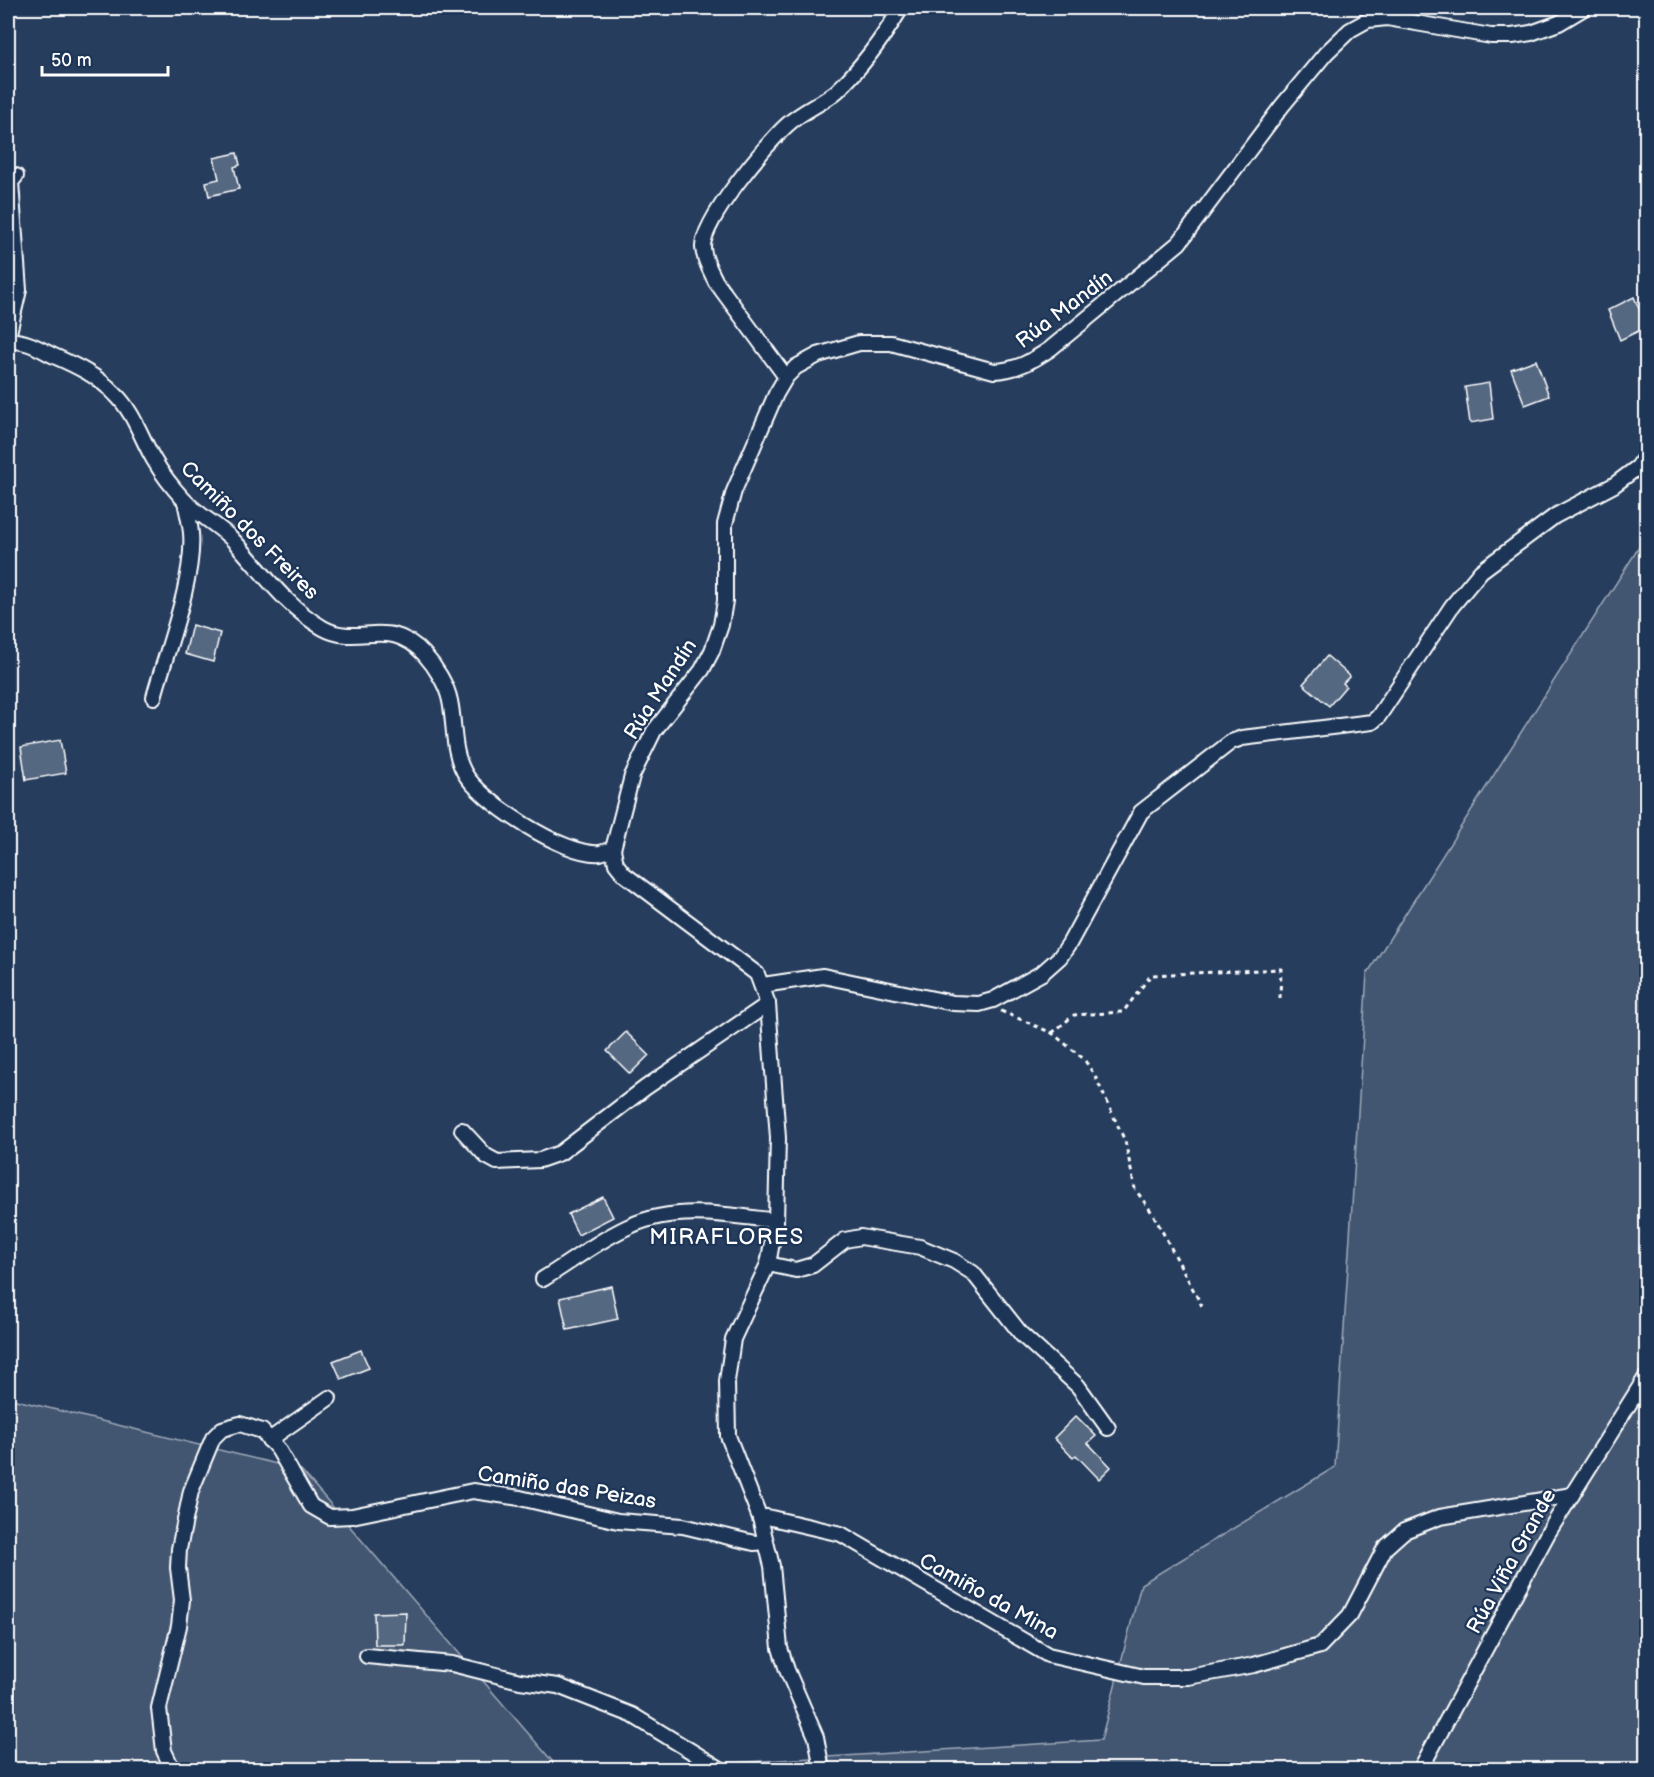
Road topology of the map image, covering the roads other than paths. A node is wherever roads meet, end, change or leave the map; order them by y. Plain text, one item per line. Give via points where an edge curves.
1 (902, 8) edge
2 (1584, 8) edge
3 (15, 176) dead end
4 (8, 339) edge
5 (786, 377) junction
6 (1647, 455) edge
7 (185, 501) junction
8 (154, 697) dead end
9 (613, 849) junction
10 (763, 985) junction
11 (768, 1004) junction
12 (462, 1130) dead end
13 (776, 1221) junction
14 (768, 1264) junction
15 (543, 1279) dead end
16 (1647, 1377) edge
17 (329, 1398) dead end
18 (1108, 1428) dead end
19 (269, 1440) junction
20 (1572, 1495) junction
21 (760, 1518) junction
22 (765, 1542) junction
23 (367, 1656) dead end
24 (173, 1770) edge
25 (722, 1770) edge
26 (822, 1770) edge
27 (1420, 1770) edge

1 - 5 street via 854,74 774,138 705,231 703,248 716,282
2 - 5 street, Rúa Mandín via 1559,23 1512,36 1387,18 1368,20 1350,30 1326,53 1167,256 1050,349 1020,367 994,371 891,343 859,343 818,354
3 - 4 street via 10,182 19,290
4 - 7 street, Camiño dos Freires via 27,343 78,366 105,384 130,413 154,460
5 - 9 street, Rúa Mandín via 734,491 725,524 725,601 712,651 643,749
6 - 10 street via 1614,485 1555,516 1481,571 1452,606 1372,722 1231,742 1151,803 1133,824 1060,957 1042,973 979,1004 953,1003 824,976
7 - 8 street via 191,549
7 - 9 street, Camiño dos Freires via 231,539 281,596 322,627 344,635 391,632 423,653 450,699 458,757 463,772 479,793 498,808 562,843 599,853
9 - 10 street via 616,864 624,874 757,974
10 - 11 street
11 - 12 street via 645,1088 560,1153 540,1160 497,1162
11 - 13 street via 778,1138
13 - 14 street
13 - 15 street via 691,1212 663,1215 630,1226
14 - 18 street via 796,1270 813,1265 845,1240 861,1237 920,1247 954,1261 973,1273 1022,1335 1078,1386
14 - 21 street via 733,1339 727,1380 728,1436
16 - 20 street, Rúa Viña Grande
17 - 19 street
19 - 22 street, Camiño das Peizas via 311,1506 330,1517 472,1491 618,1521 683,1526 754,1543
19 - 24 street, Camiño das Peizas via 262,1431 240,1424 222,1429 213,1438 191,1491 179,1549 182,1600 159,1708 164,1751
20 - 21 street, Camiño da Mina via 1440,1517 1404,1531 1385,1548 1350,1615 1320,1646 1254,1665 1188,1677 1144,1677 1048,1655 841,1534
20 - 27 street, Rúa Viña Grande
21 - 22 street
22 - 26 street via 772,1566 780,1647 816,1737
23 - 25 street via 452,1664 558,1686 632,1715

